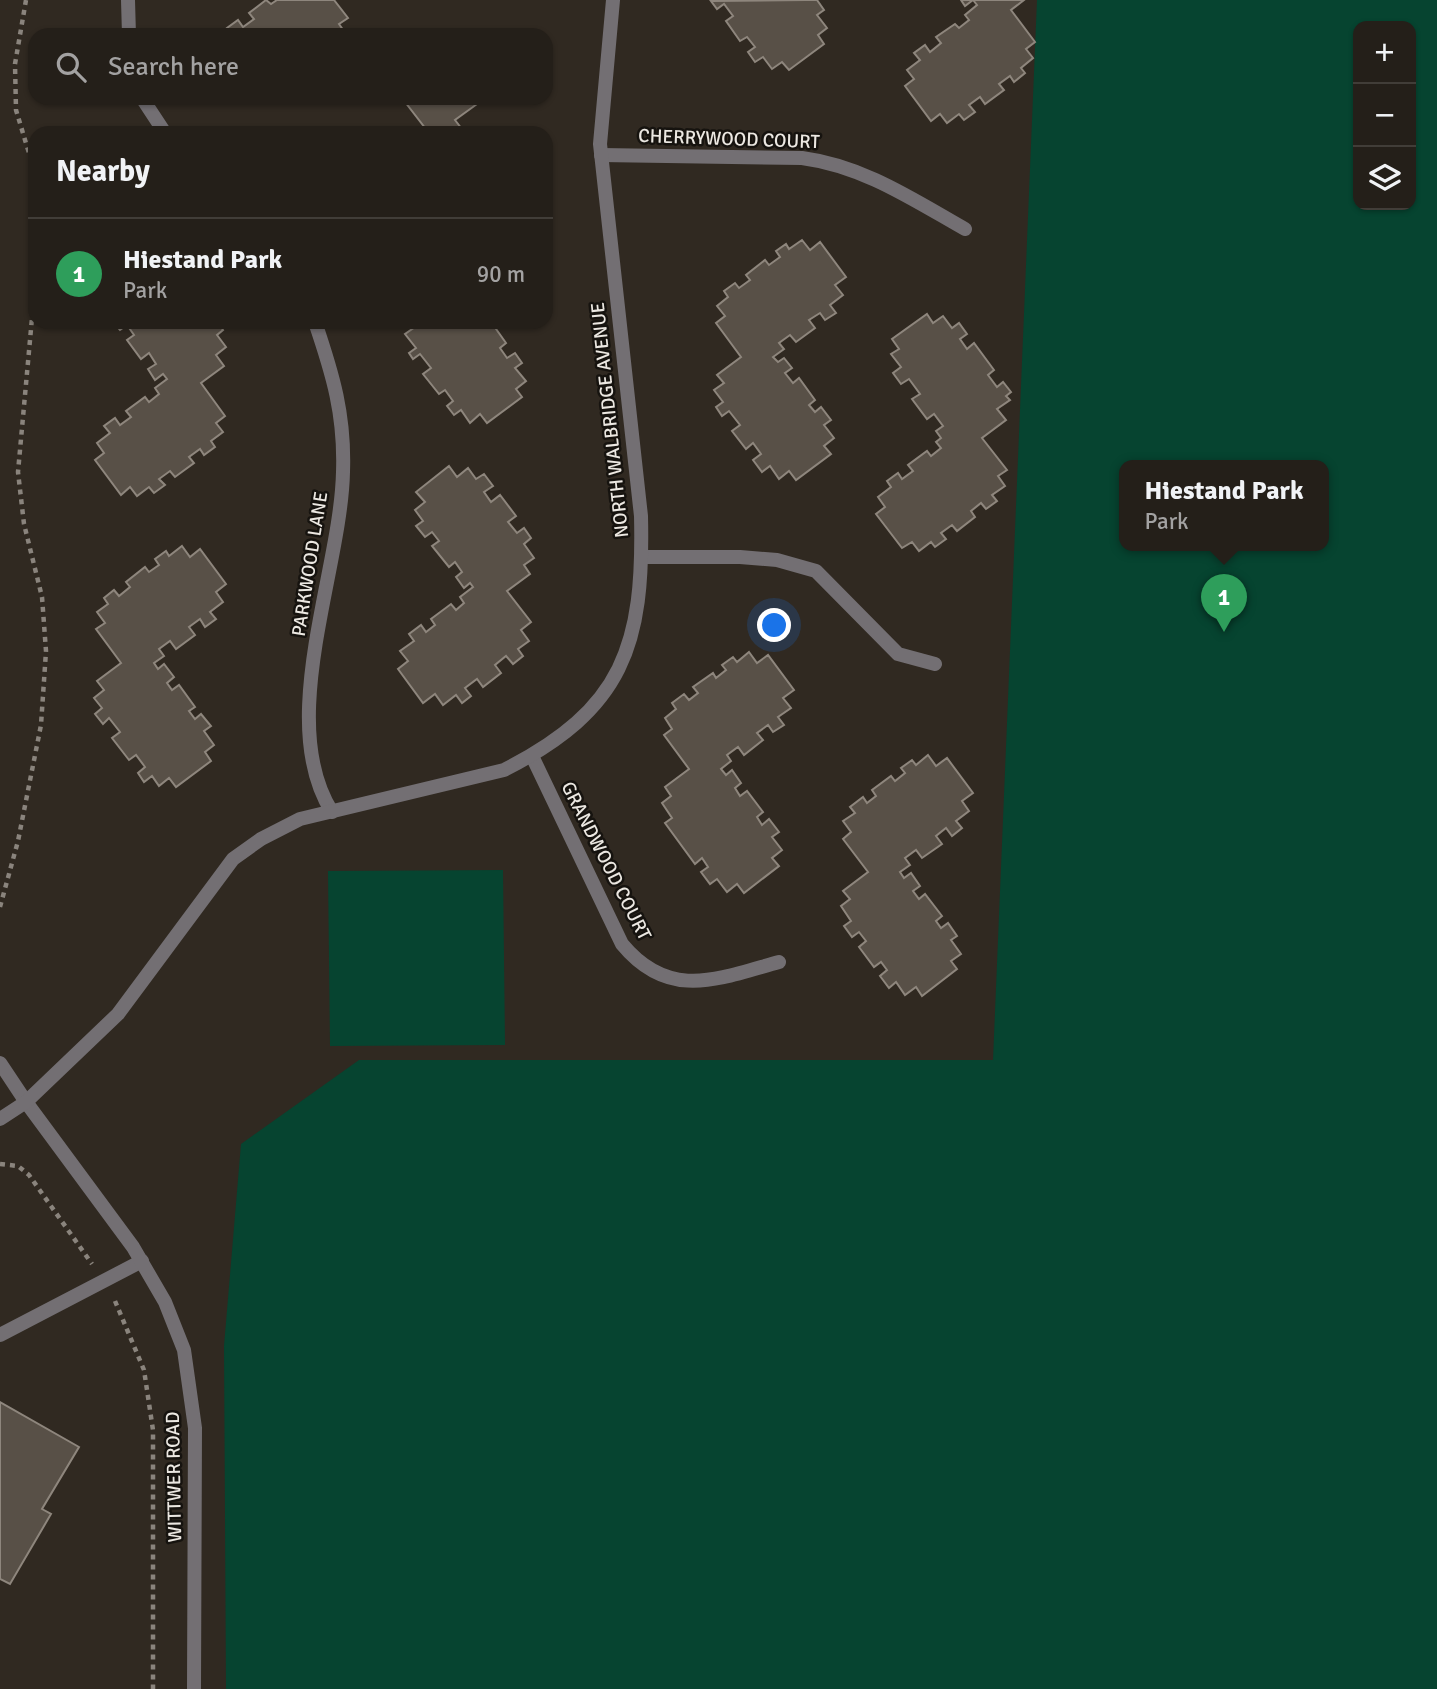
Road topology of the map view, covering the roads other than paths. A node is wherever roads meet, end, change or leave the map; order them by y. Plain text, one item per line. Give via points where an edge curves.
1 (128, 0) edge
2 (612, 0) edge
3 (129, 28) edge
4 (147, 105) edge
5 (160, 126) edge
6 (601, 155) junction
7 (965, 229) dead end
8 (317, 329) edge
9 (642, 556) junction
10 (935, 664) dead end
11 (532, 756) junction
12 (332, 812) junction
13 (779, 962) dead end
14 (0, 1063) edge
15 (26, 1102) junction
16 (0, 1119) edge
17 (142, 1261) junction
18 (0, 1335) edge
19 (194, 1689) edge

1 - 3 street
2 - 6 street, NORTH WALBRIDGE AVENUE
4 - 5 street
6 - 7 street, CHERRYWOOD COURT via 802,158 835,163
6 - 9 street, NORTH WALBRIDGE AVENUE
8 - 12 street, PARKWOOD LANE via 342,418 343,475 309,699 312,760
9 - 10 street via 777,560 816,571 898,654
9 - 11 street, NORTH WALBRIDGE AVENUE via 621,667 610,687 589,711
11 - 12 street, NORTH WALBRIDGE AVENUE via 504,770
11 - 13 street, GRANDWOOD COURT via 622,944 645,967 696,983
12 - 15 street, NORTH WALBRIDGE AVENUE via 300,819 261,838 233,859 132,998
14 - 15 street, WITTWER ROAD
15 - 16 street, NORTH WALBRIDGE AVENUE
15 - 17 street, WITTWER ROAD
17 - 18 street
17 - 19 street, WITTWER ROAD via 184,1350 195,1428

